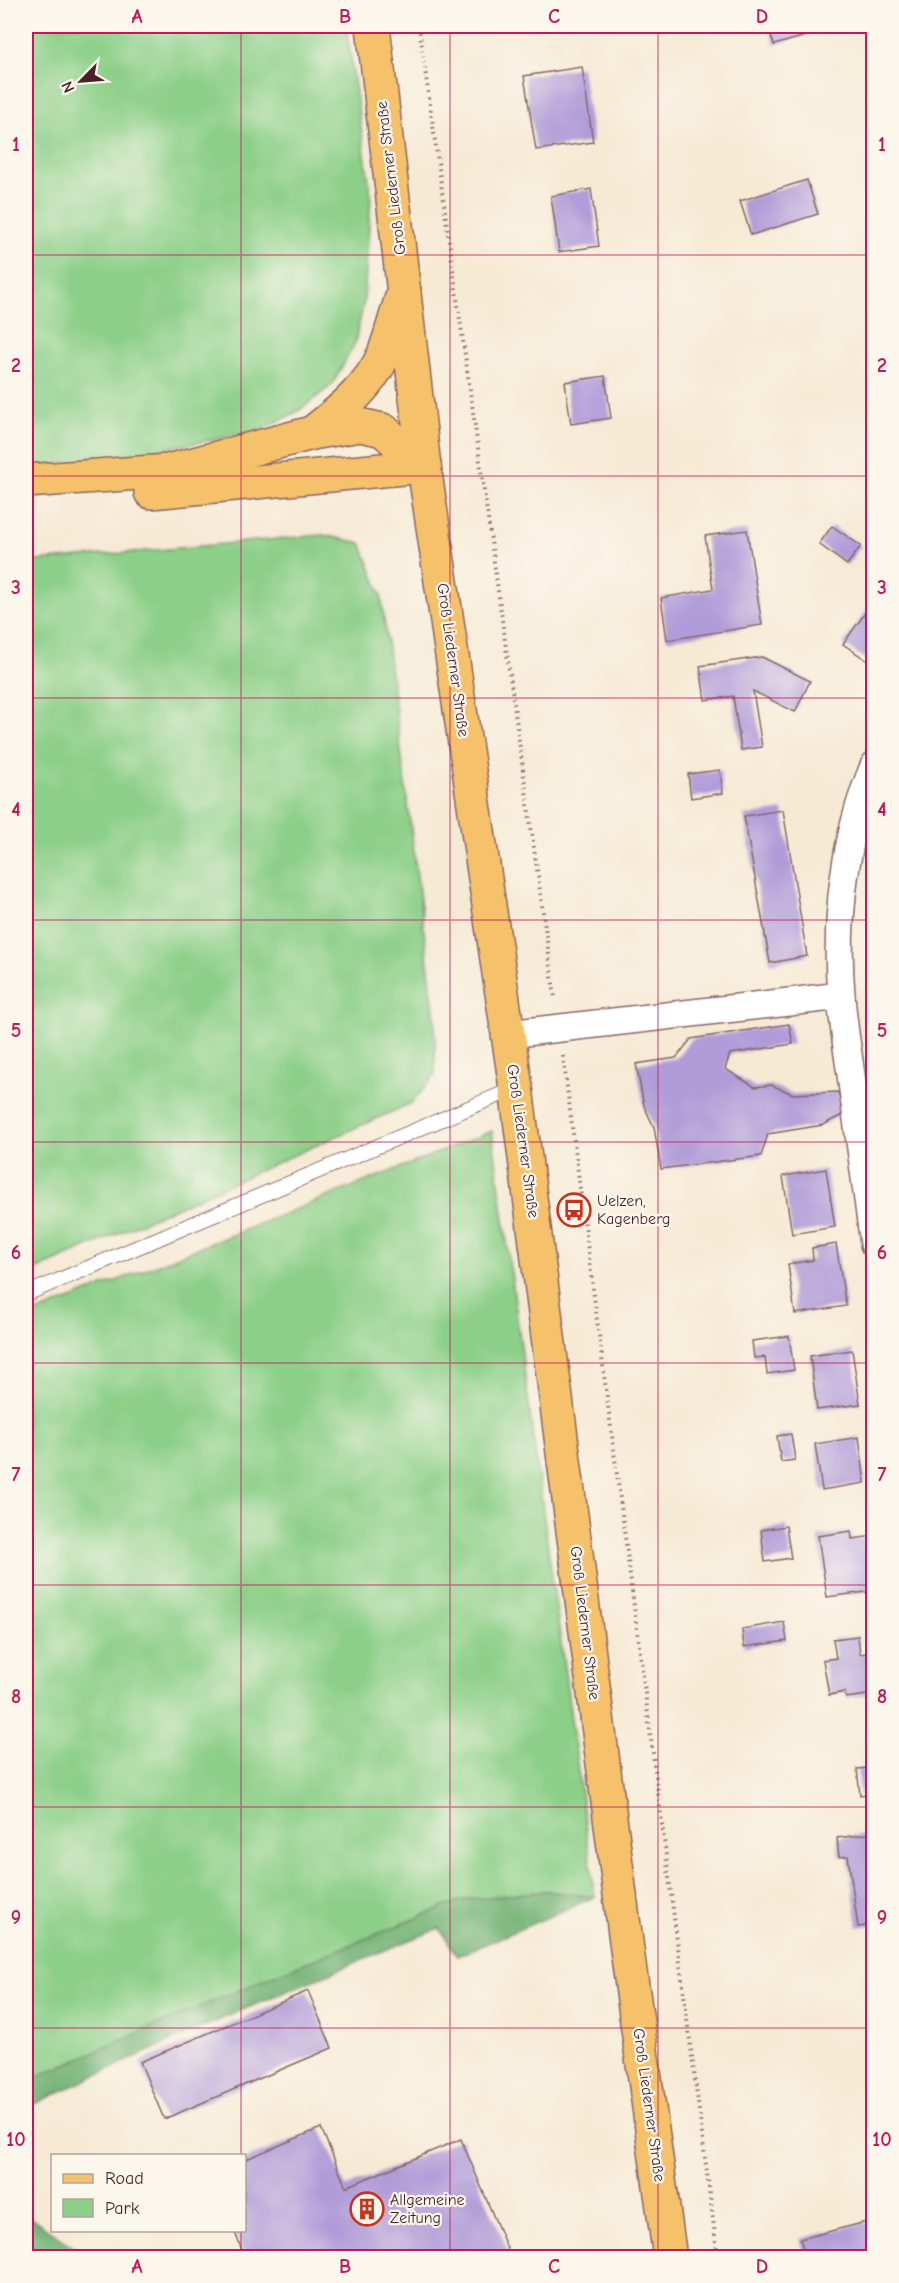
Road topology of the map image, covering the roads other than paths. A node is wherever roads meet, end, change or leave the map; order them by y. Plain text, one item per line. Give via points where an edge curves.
1 (374, 26) edge
2 (404, 291) junction
3 (312, 433) junction
4 (424, 466) junction
5 (26, 481) edge
6 (26, 497) edge
7 (873, 766) edge
8 (841, 996) junction
9 (508, 1034) junction
10 (516, 1088) junction
11 (873, 1244) edge
12 (26, 1294) edge
13 (670, 2258) edge

1 - 2 main road, Groß Liederner Straße
2 - 3 main road via 383,355 371,376 347,404
2 - 4 main road, Groß Liederner Straße
3 - 4 main road via 360,425 383,430
3 - 5 main road via 168,471
4 - 6 main road via 124,495
4 - 9 main road, Groß Liederner Straße
7 - 8 street via 848,858 839,950
8 - 9 street
8 - 11 street
9 - 10 main road, Groß Liederner Straße
10 - 12 lane
10 - 13 main road, Groß Liederner Straße

